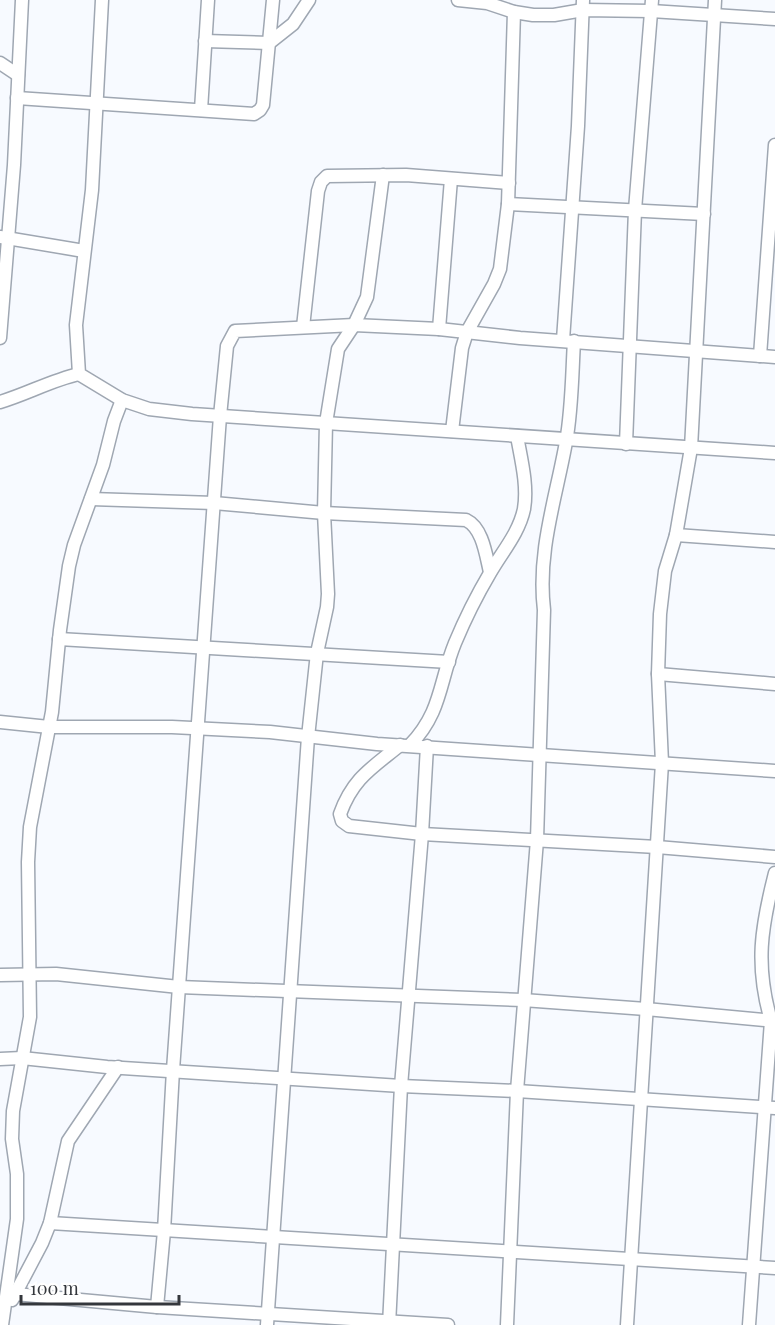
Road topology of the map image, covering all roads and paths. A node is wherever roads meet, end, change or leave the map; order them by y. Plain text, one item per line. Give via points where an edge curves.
1 (22, 0) edge
2 (102, 0) edge
3 (208, 0) edge
4 (273, 0) edge
5 (309, 0) edge
6 (458, 0) edge
7 (715, 0) edge
8 (475, 1) edge
9 (583, 5) edge
10 (652, 5) edge
11 (514, 12) junction
12 (714, 16) junction
13 (775, 19) edge
14 (205, 41) junction
15 (269, 43) junction
16 (0, 63) edge
17 (18, 75) junction
18 (17, 98) junction
19 (96, 104) junction
20 (201, 110) junction
21 (775, 145) edge
22 (775, 159) edge
23 (383, 175) junction
24 (451, 178) junction
25 (509, 183) junction
26 (508, 204) junction
27 (572, 208) junction
28 (635, 210) junction
29 (704, 214) junction
30 (4, 238) edge
31 (84, 251) junction
32 (354, 325) junction
33 (303, 327) junction
34 (439, 329) junction
35 (467, 332) junction
36 (0, 338) edge
37 (569, 341) junction
38 (631, 346) junction
39 (697, 350) junction
40 (760, 356) junction
41 (775, 357) edge
42 (79, 374) junction
43 (122, 400) junction
44 (0, 402) edge
45 (220, 416) junction
46 (326, 423) junction
47 (452, 431) junction
48 (517, 436) junction
49 (567, 440) junction
50 (626, 444) junction
51 (691, 448) junction
52 (775, 453) edge
53 (91, 499) junction
54 (214, 502) junction
55 (324, 513) junction
56 (676, 535) junction
57 (775, 542) edge
58 (490, 572) junction
59 (60, 639) junction
60 (204, 646) junction
61 (317, 653) junction
62 (449, 662) junction
63 (658, 674) junction
64 (775, 684) edge
65 (0, 722) edge
66 (49, 728) junction
67 (199, 729) junction
68 (308, 737) junction
69 (405, 745) junction
70 (427, 746) junction
71 (540, 755) junction
72 (662, 764) junction
73 (775, 771) edge
74 (422, 834) junction
75 (537, 840) junction
76 (657, 847) junction
77 (775, 857) edge
78 (775, 873) edge
79 (30, 974) junction
80 (0, 975) edge
81 (179, 987) junction
82 (289, 991) junction
83 (407, 996) junction
84 (523, 1000) junction
85 (646, 1009) junction
86 (773, 1021) edge
87 (22, 1058) junction
88 (0, 1059) edge
89 (118, 1067) junction
90 (172, 1070) junction
91 (285, 1078) junction
92 (401, 1086) junction
93 (517, 1090) junction
94 (640, 1099) junction
95 (770, 1108) edge
96 (50, 1223) junction
97 (164, 1231) junction
98 (272, 1237) junction
99 (393, 1245) junction
100 (511, 1252) junction
101 (633, 1259) junction
102 (752, 1267) junction
103 (775, 1268) edge
104 (15, 1294) junction
105 (157, 1308) junction
106 (5, 1311) junction
107 (267, 1319) edge
108 (389, 1323) edge
109 (2, 1325) edge
110 (448, 1325) edge
111 (507, 1325) edge
112 (627, 1325) edge
113 (749, 1325) edge

1 - 17 street
2 - 19 street
3 - 14 street
4 - 15 street
5 - 15 street via 293,24
6 - 8 street
7 - 12 street
8 - 11 street
9 - 10 street
9 - 11 street via 554,15
9 - 27 street
10 - 12 street
10 - 28 street
11 - 25 street
12 - 13 street
12 - 29 street
14 - 15 street
14 - 20 street
15 - 20 street via 261,110 254,114
16 - 17 street
17 - 18 street
18 - 19 street
18 - 30 street
19 - 20 street
19 - 31 street via 92,190
21 - 22 street
22 - 40 street
23 - 24 street
23 - 32 street via 367,297
23 - 33 street via 327,176 321,182
24 - 25 street
24 - 34 street
25 - 26 street
26 - 27 street
26 - 35 street via 500,269
27 - 28 street
27 - 37 street
28 - 29 street
28 - 38 street
29 - 39 street
30 - 31 street
30 - 36 street
31 - 42 street via 76,325
32 - 33 street
32 - 34 street
32 - 46 street via 338,349
33 - 45 street via 235,331 227,346
34 - 35 street
35 - 37 street
35 - 47 street
37 - 38 street
37 - 49 street
38 - 39 street
38 - 50 street
39 - 40 street
39 - 51 street
40 - 41 street
42 - 43 street
42 - 44 street
43 - 45 street via 148,409
43 - 53 street
45 - 46 street
45 - 54 street
46 - 47 street
46 - 55 street
47 - 48 street
48 - 49 street
48 - 58 street via 525,495 523,511 515,533
49 - 50 street
49 - 71 street via 545,540
50 - 51 street
51 - 52 street
51 - 56 street
53 - 54 street
53 - 59 street via 69,566
54 - 55 street
54 - 60 street
55 - 58 street via 466,520 472,523 483,544
55 - 61 street via 328,594
56 - 57 street
56 - 63 street via 665,571
58 - 62 street
59 - 60 street
59 - 66 street
60 - 61 street
60 - 67 street
61 - 62 street
61 - 68 street
62 - 69 street via 430,719 422,732
63 - 64 street
63 - 72 street
65 - 66 street
66 - 67 street
66 - 79 street via 29,843
67 - 68 street
67 - 81 street
68 - 69 street
68 - 82 street
69 - 70 street
69 - 74 street via 360,777 340,814 349,826 360,829
70 - 71 street
70 - 74 street
71 - 72 street
71 - 75 street
72 - 73 street
72 - 76 street
74 - 75 street
74 - 83 street
75 - 76 street
75 - 84 street
76 - 77 street
76 - 85 street
78 - 86 street via 764,915 761,960 763,993
79 - 80 street
79 - 81 street
79 - 87 street via 30,1017
81 - 82 street
81 - 90 street
82 - 83 street
82 - 91 street
83 - 84 street
83 - 92 street
84 - 85 street
84 - 93 street
85 - 86 street
85 - 94 street
86 - 95 street
87 - 88 street
87 - 89 street
87 - 106 street via 12,1139 17,1219
89 - 90 street
89 - 96 street via 68,1141
90 - 91 street
90 - 97 street
91 - 92 street
91 - 98 street
92 - 93 street
92 - 99 street
93 - 94 street
93 - 100 street
94 - 95 street
94 - 101 street
95 - 102 street
96 - 97 street
96 - 104 street
97 - 98 street
97 - 105 street
98 - 99 street
98 - 107 street
99 - 100 street
99 - 108 street
100 - 101 street
100 - 111 street
101 - 102 street
101 - 112 street
102 - 103 street
102 - 113 street
104 - 105 street
104 - 106 street
105 - 107 street
106 - 109 street
107 - 108 street
108 - 110 street

